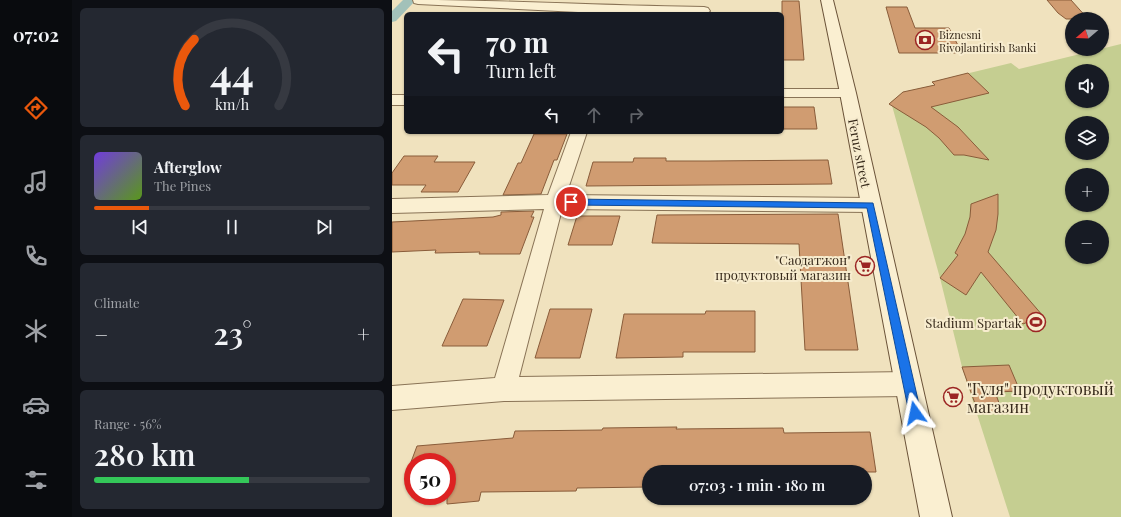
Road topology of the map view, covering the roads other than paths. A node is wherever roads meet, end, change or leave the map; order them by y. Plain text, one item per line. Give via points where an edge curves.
1 (827, 0) edge
2 (418, 1) edge
3 (619, 8) edge
4 (704, 11) dead end
5 (784, 93) edge
6 (848, 93) junction
7 (392, 100) edge
8 (404, 100) edge
9 (578, 134) edge
10 (556, 202) junction
11 (870, 205) junction
12 (392, 206) edge
13 (909, 384) junction
14 (504, 389) junction
15 (392, 398) edge
16 (936, 517) edge

1 - 6 main road, Feruz street
2 - 3 street
3 - 4 street
5 - 6 street
6 - 11 main road, Feruz street
7 - 8 street
9 - 10 street
10 - 11 street
10 - 12 street
10 - 14 street
11 - 13 main road, Feruz street
13 - 14 street
13 - 16 main road, Feruz street
14 - 15 street

